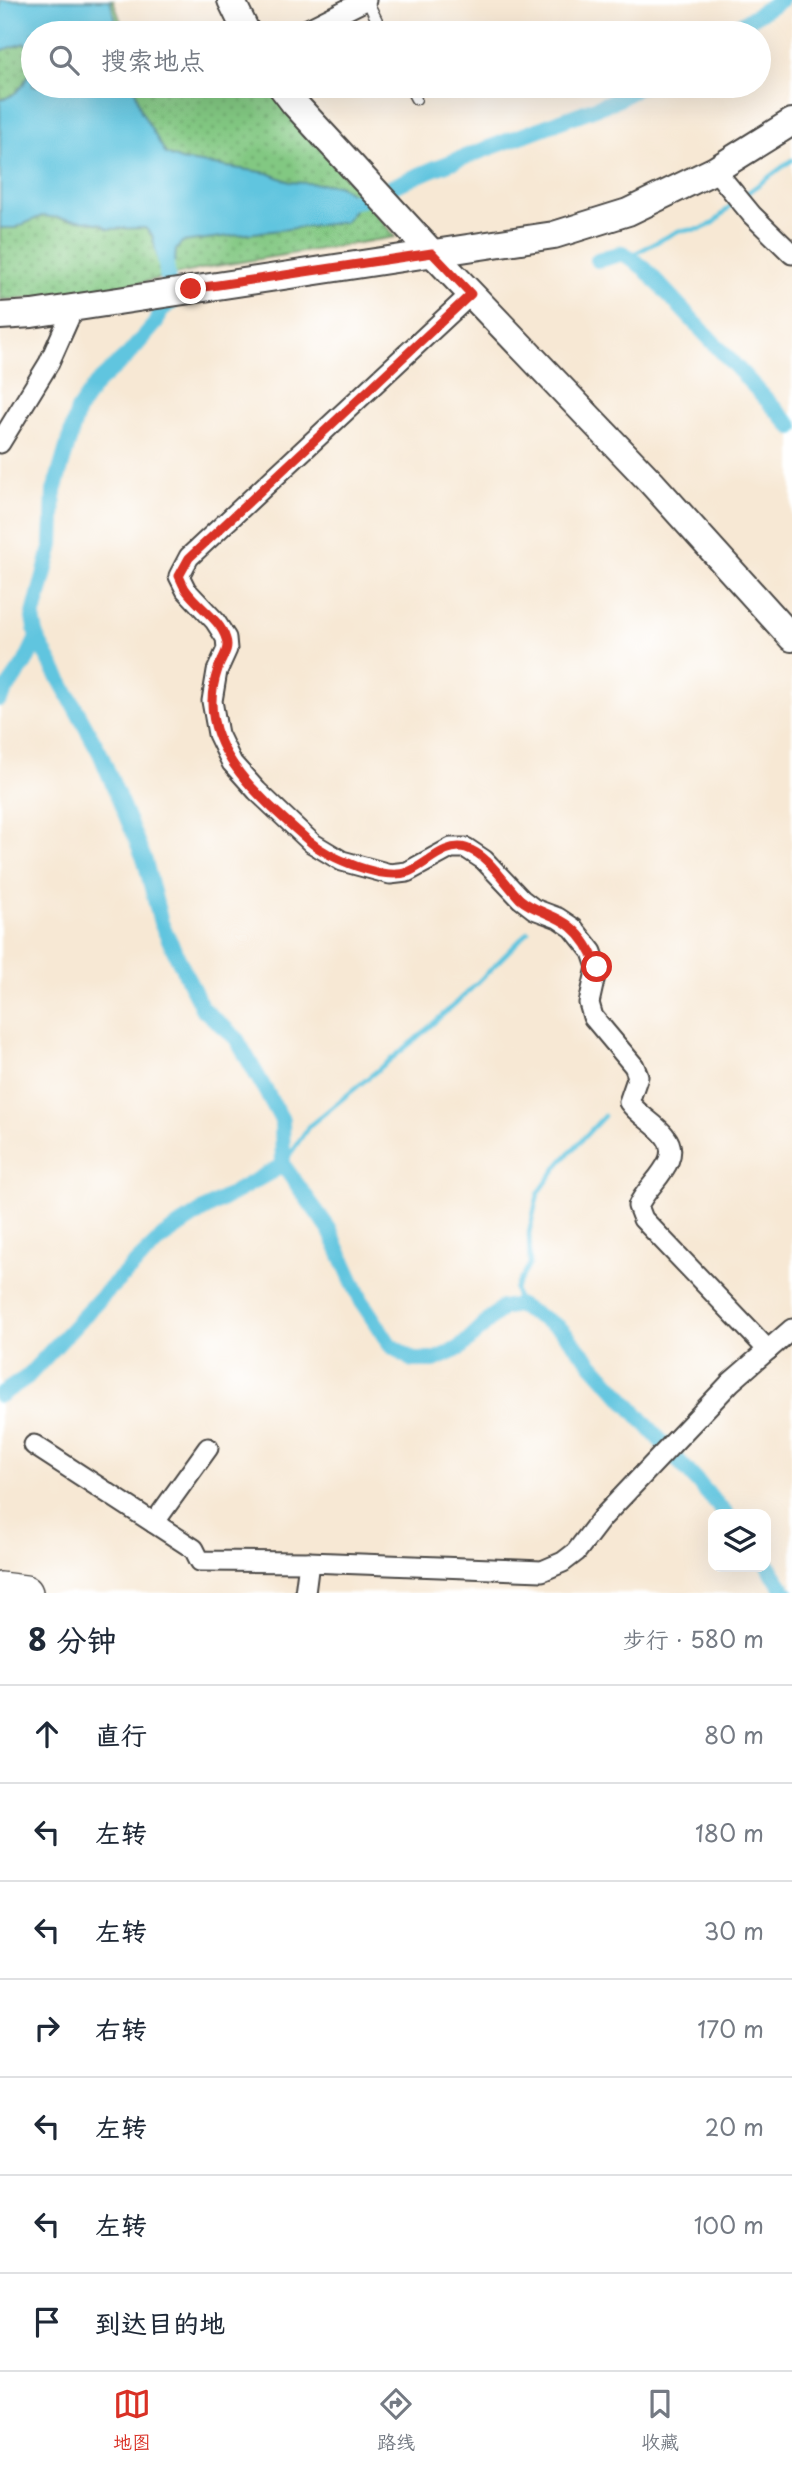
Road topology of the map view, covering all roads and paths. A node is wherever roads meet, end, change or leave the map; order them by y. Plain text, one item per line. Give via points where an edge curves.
1 (231, 0) edge
2 (366, 0) edge
3 (241, 21) edge
4 (324, 21) edge
5 (377, 21) edge
6 (290, 98) edge
7 (792, 122) edge
8 (715, 170) junction
9 (432, 253) junction
10 (792, 254) edge
11 (471, 294) junction
12 (74, 307) junction
13 (0, 316) edge
14 (0, 443) edge
15 (792, 638) edge
16 (792, 1329) edge
17 (768, 1350) junction
18 (34, 1445) dead end
19 (208, 1448) dead end
20 (154, 1523) junction
21 (309, 1562) junction
22 (0, 1590) edge
23 (25, 1593) edge
24 (305, 1593) edge

1 - 3 main road
2 - 4 street
2 - 5 lane
6 - 9 main road
7 - 8 main road
8 - 9 main road via 628,212 554,235
8 - 10 street
9 - 11 main road
9 - 12 main road
11 - 15 main road via 652,482
11 - 17 street via 189,558 179,576 226,638 212,701 218,734 232,763 257,791 312,843 342,861 390,874 407,872 451,848 466,848 534,909 572,928 592,952 597,967 589,1003 593,1017 638,1076 629,1102 666,1137 671,1155 643,1193 638,1206 643,1219
12 - 13 main road
12 - 14 street via 49,363
16 - 17 street
17 - 21 street via 691,1424 563,1562 542,1571
18 - 20 street
19 - 20 street
20 - 21 street via 194,1549 200,1561
21 - 24 street
22 - 23 highway

